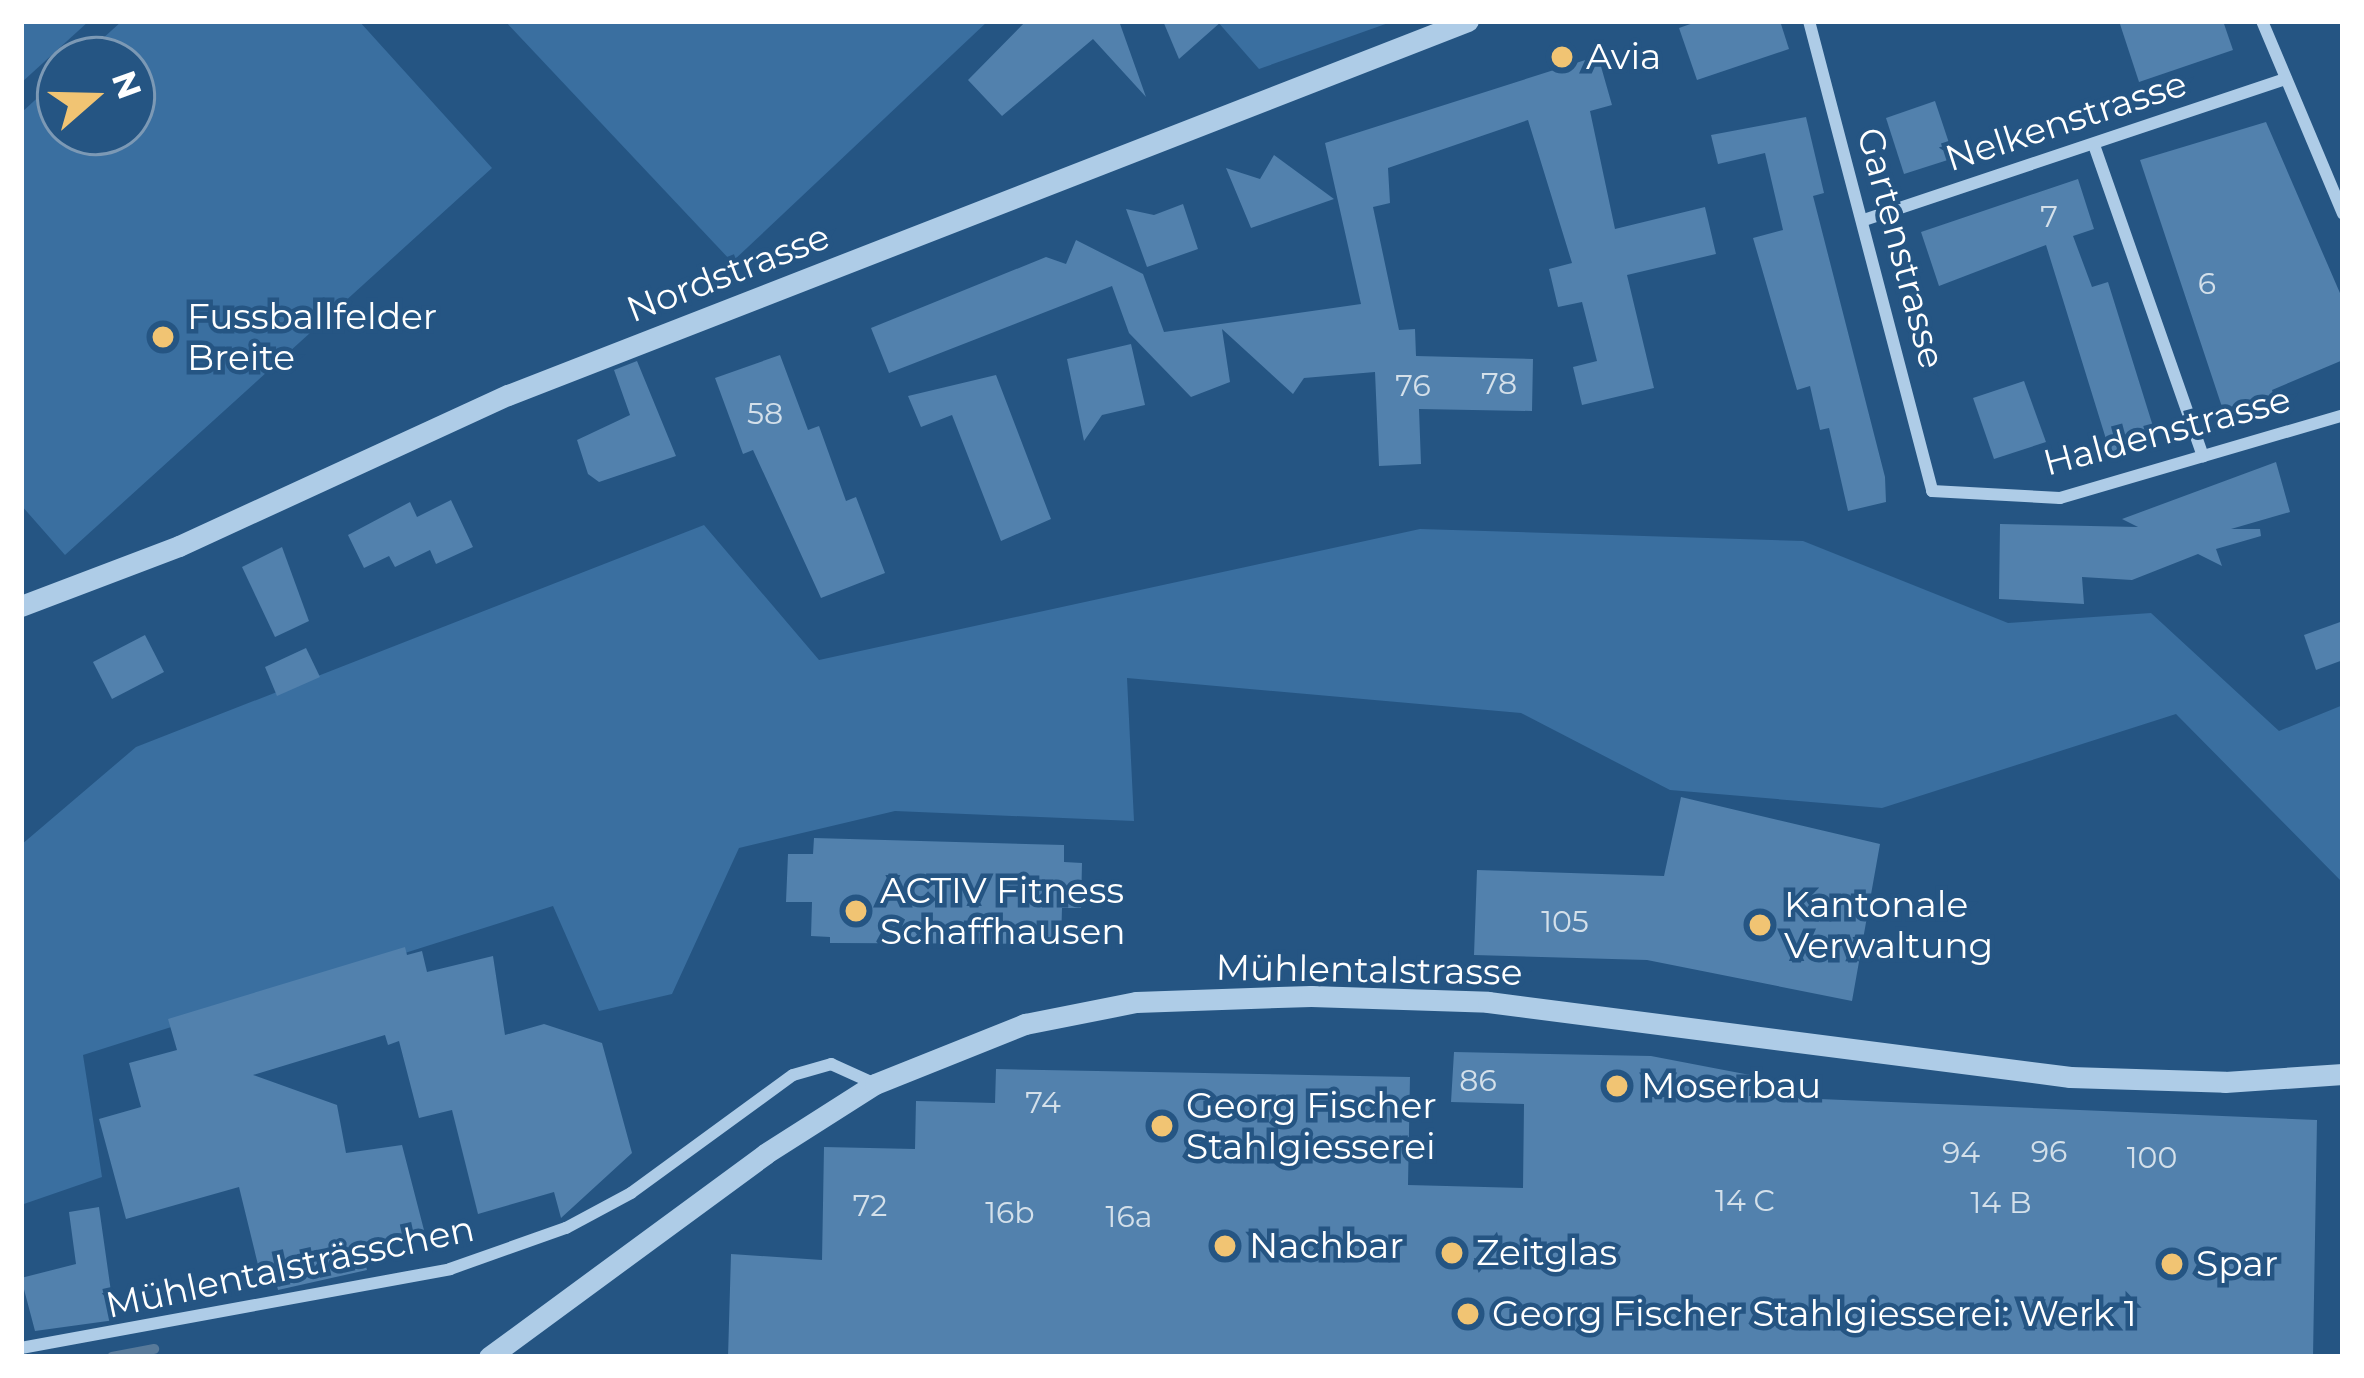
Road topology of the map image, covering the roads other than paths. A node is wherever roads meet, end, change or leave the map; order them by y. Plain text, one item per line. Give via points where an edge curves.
1 (1468, 21) edge
2 (1809, 21) edge
3 (2262, 21) edge
4 (2287, 79) junction
5 (2093, 145) junction
6 (2343, 214) edge
7 (1864, 220) junction
8 (2343, 415) edge
9 (2203, 457) junction
10 (1933, 491) joint
11 (21, 606) edge
12 (2343, 1074) edge
13 (875, 1084) junction
14 (21, 1348) edge
15 (489, 1357) edge

1 - 11 street, Nordstrasse via 508,395 179,546
2 - 7 street, Gartenstrasse
3 - 4 street
4 - 5 street, Nelkenstrasse
4 - 6 street
5 - 7 street, Nelkenstrasse
5 - 9 street
7 - 10 street, Gartenstrasse
8 - 9 street, Haldenstrasse
9 - 10 street, Haldenstrasse via 2060,498
12 - 13 street, Mühlentalstrasse via 2225,1082 2070,1077 1605,1012 1311,996 1136,1002 1025,1024
13 - 14 street, Mühlentalsträsschen via 831,1064 794,1075 631,1192 566,1228 450,1269
13 - 15 street, Mühlentalstrasse via 765,1154

